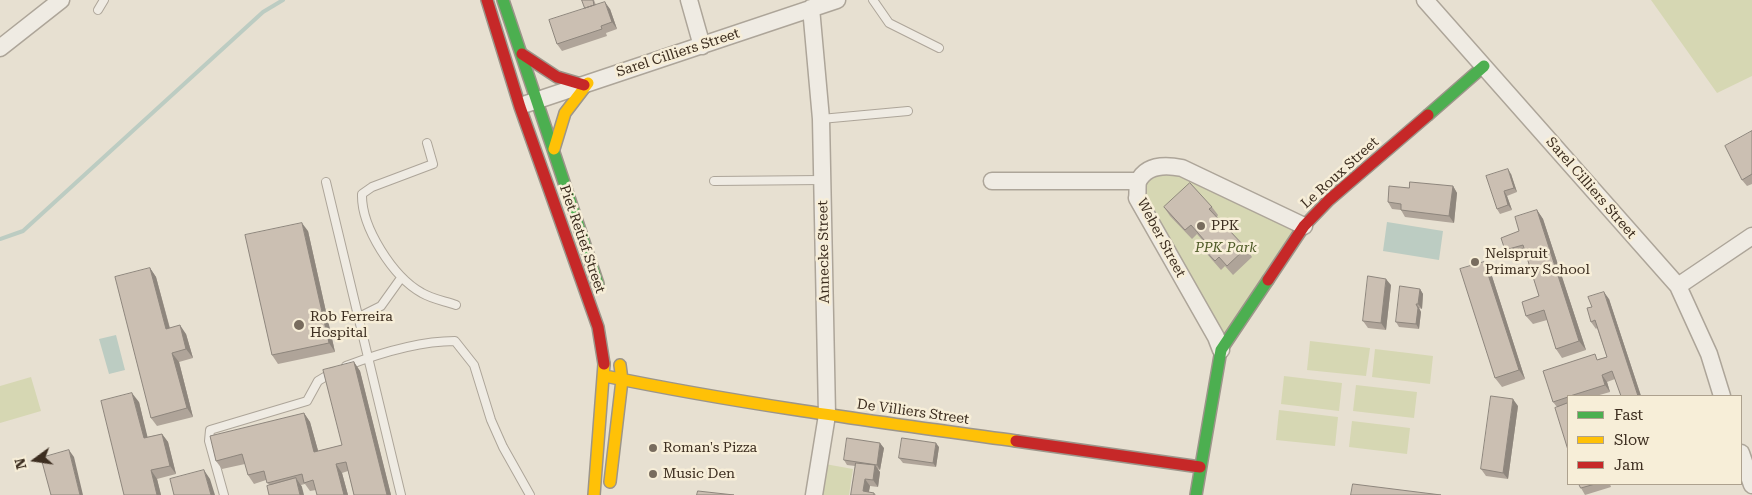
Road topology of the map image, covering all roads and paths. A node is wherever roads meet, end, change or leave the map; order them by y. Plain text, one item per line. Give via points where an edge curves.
1 (61, 0) edge
2 (104, 0) edge
3 (487, 0) edge
4 (503, 0) edge
5 (689, 0) edge
6 (837, 0) edge
7 (873, 0) edge
8 (1426, 0) edge
9 (810, 8) junction
10 (98, 10) dead end
11 (702, 46) junction
12 (0, 48) edge
13 (939, 48) dead end
14 (522, 54) junction
15 (1484, 66) junction
16 (586, 84) junction
17 (538, 100) junction
18 (520, 107) junction
19 (908, 111) dead end
20 (821, 119) junction
21 (427, 144) dead end
22 (554, 149) junction
23 (823, 180) junction
24 (714, 181) dead end
25 (992, 181) dead end
26 (1138, 181) junction
27 (326, 182) dead end
28 (1304, 226) junction
29 (1752, 236) edge
30 (401, 278) junction
31 (1678, 286) junction
32 (602, 297) dead end
33 (456, 305) dead end
34 (359, 316) junction
35 (1221, 350) junction
36 (618, 355) dead end
37 (369, 357) junction
38 (605, 376) junction
39 (622, 380) junction
40 (1722, 395) edge
41 (827, 416) junction
42 (1742, 456) edge
43 (1200, 467) junction
44 (1752, 484) edge
45 (224, 495) edge
46 (401, 495) edge
47 (530, 495) edge
48 (594, 495) edge
49 (609, 495) edge
50 (814, 495) edge
51 (1196, 495) edge

1 - 12 street
2 - 10 lane
3 - 18 street, Piet Retief Street
4 - 14 street, Piet Retief Street
5 - 11 street
6 - 9 street, Sarel Cilliers Street
7 - 13 lane via 889,23
8 - 15 street, Sarel Cilliers Street
9 - 11 street, Sarel Cilliers Street
9 - 20 street, Annecke Street
11 - 16 street, Sarel Cilliers Street
14 - 16 street via 557,77
14 - 17 street, Piet Retief Street
15 - 28 street, Le Roux Street via 1329,200
15 - 31 street, Sarel Cilliers Street
16 - 17 street, Sarel Cilliers Street
16 - 22 street via 568,106
17 - 18 street, Sarel Cilliers Street
17 - 22 street, Piet Retief Street
18 - 38 street, Piet Retief Street via 598,327
19 - 20 lane
20 - 23 street, Annecke Street
21 - 30 lane via 433,164 372,187 362,194 371,231
22 - 32 street, Piet Retief Street
23 - 24 lane
23 - 41 street, Annecke Street
25 - 26 street
26 - 28 street, Weber Street via 1149,170 1162,165 1182,168
26 - 35 street, Weber Street via 1137,198
27 - 34 lane
28 - 35 street, Le Roux Street
29 - 31 street
30 - 33 lane via 423,294
30 - 34 lane via 381,306
31 - 40 street, Sarel Cilliers Street via 1709,354
34 - 37 lane
35 - 43 street, Le Roux Street
36 - 39 street
37 - 45 lane via 324,375 307,401 210,430 209,441
37 - 46 lane
37 - 47 lane via 438,341 455,341 474,365 491,420
38 - 39 street, De Villiers Street
38 - 48 street, Piet Retief Street
39 - 41 street, De Villiers Street
39 - 49 street
41 - 43 street, De Villiers Street
41 - 50 street, Annecke Street
42 - 44 street
43 - 51 street, Le Roux Street

